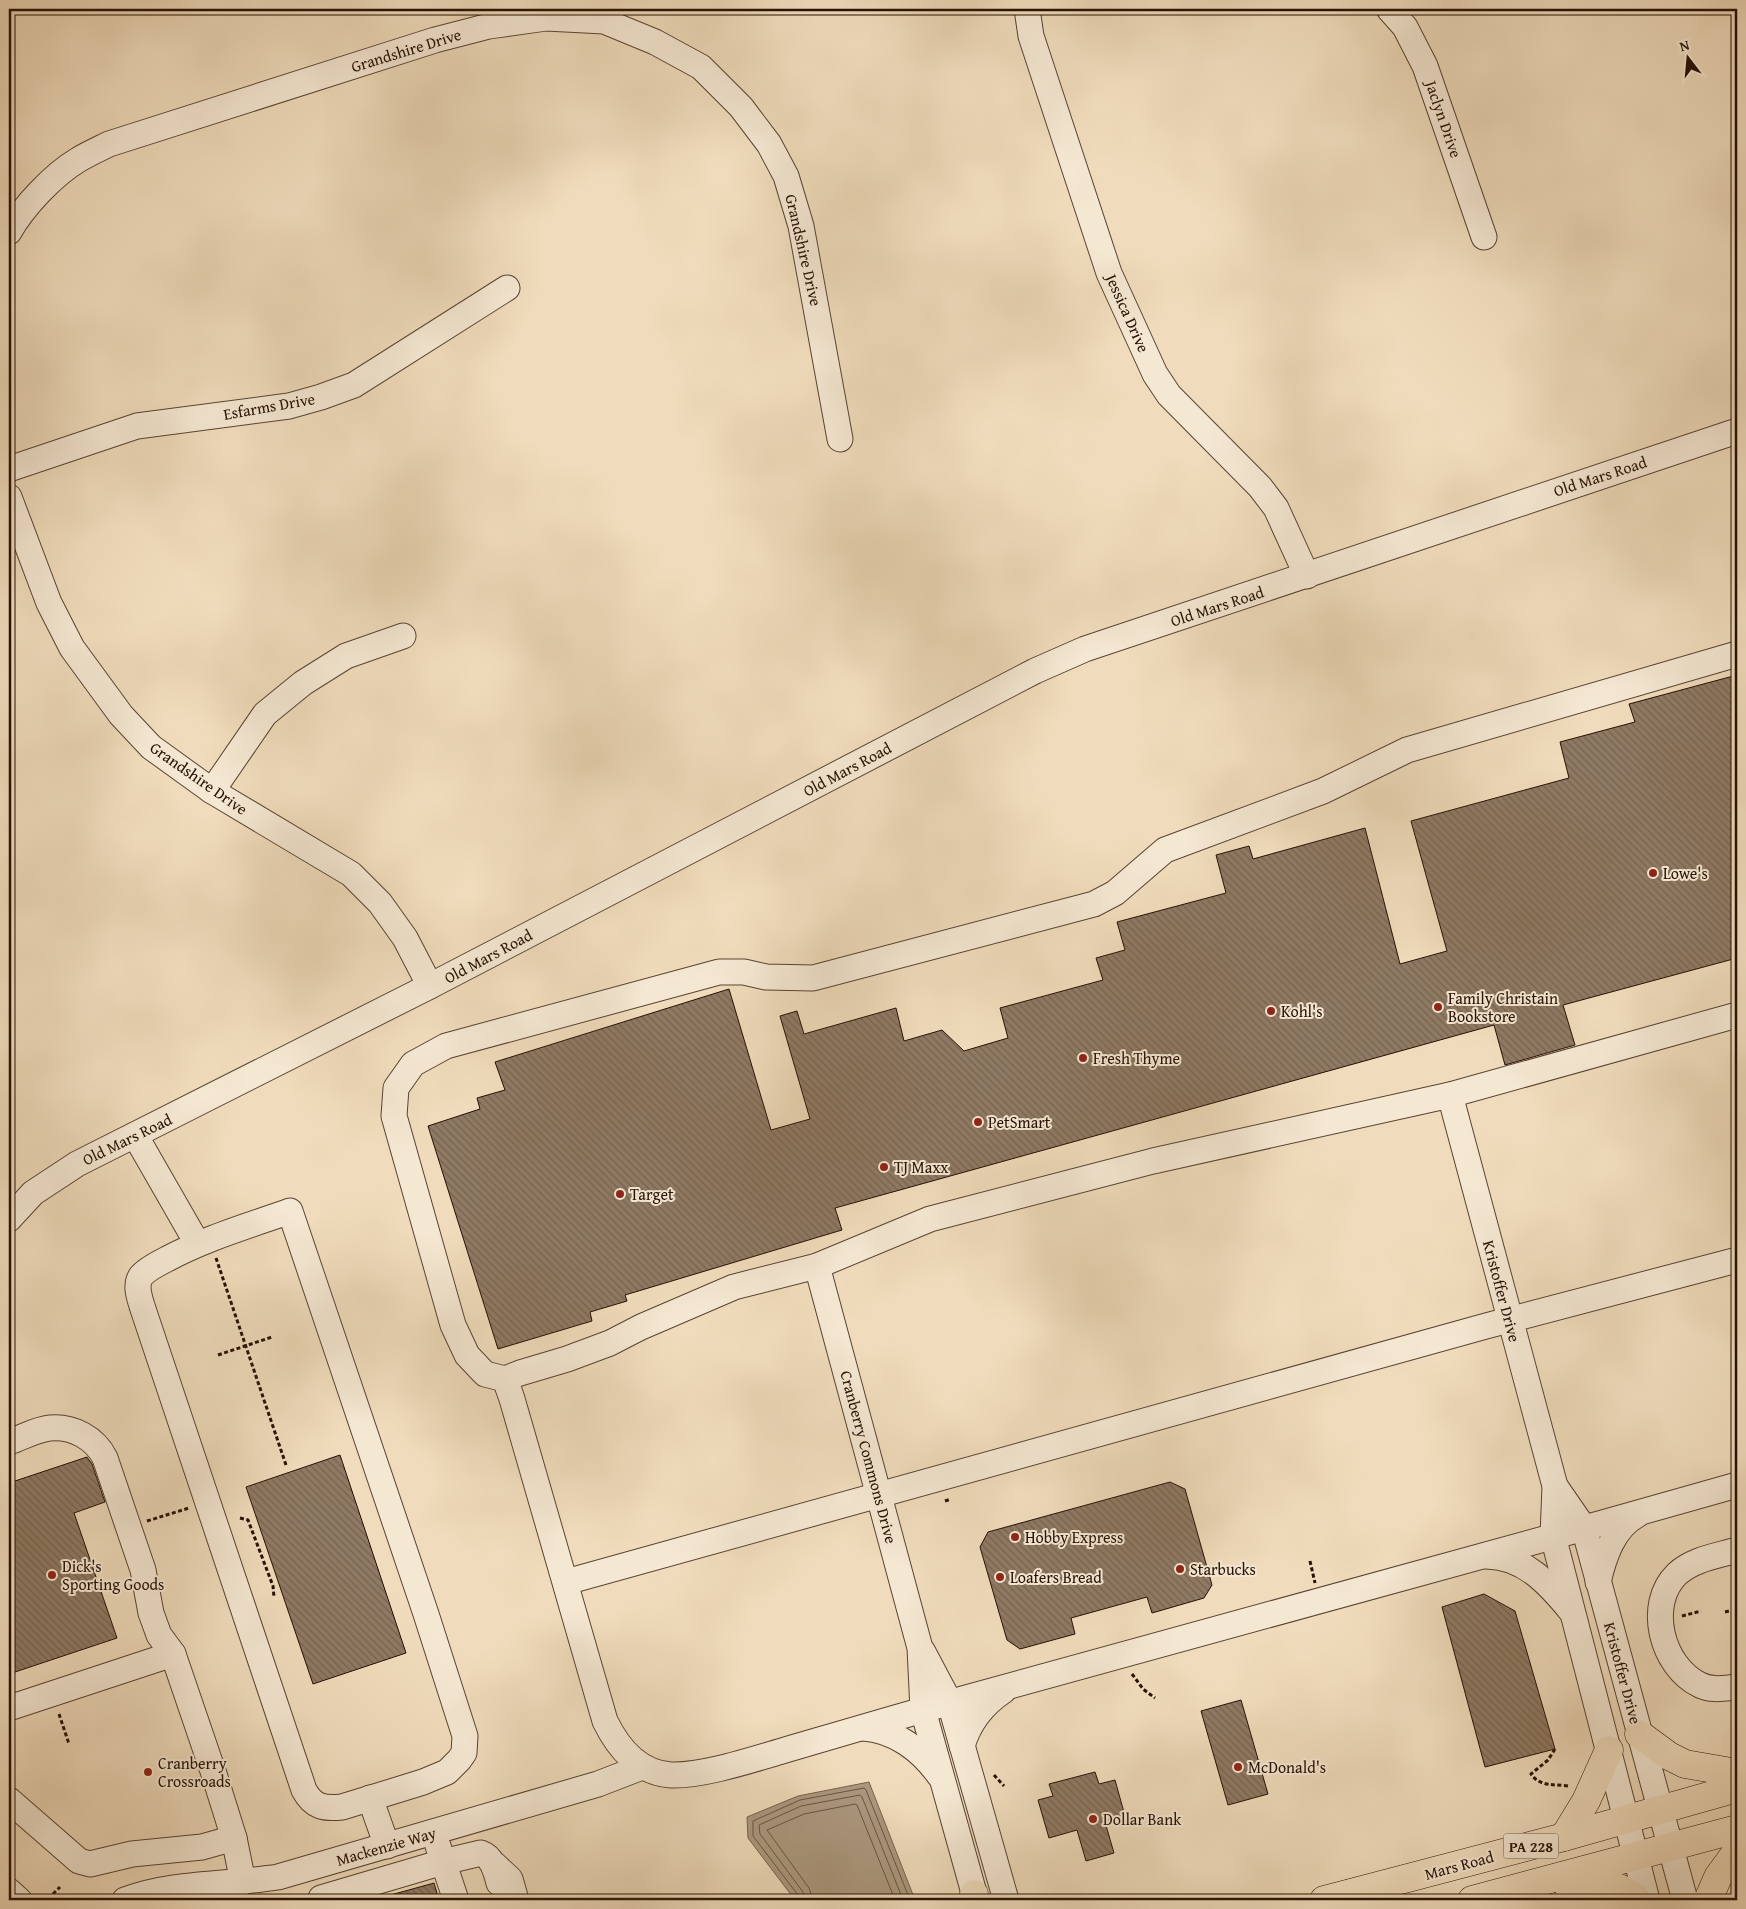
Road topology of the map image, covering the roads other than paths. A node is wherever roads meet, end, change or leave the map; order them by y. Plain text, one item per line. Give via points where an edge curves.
1 (1027, 9) edge
2 (1389, 9) edge
3 (605, 15) edge
4 (9, 232) edge
5 (1484, 237) dead end
6 (508, 288) dead end
7 (1737, 431) edge
8 (840, 439) dead end
9 (9, 469) edge
10 (9, 497) edge
11 (1307, 576) junction
12 (403, 636) dead end
13 (1737, 654) edge
14 (212, 791) junction
15 (430, 986) junction
16 (1737, 1015) edge
17 (1450, 1095) junction
18 (135, 1135) junction
19 (9, 1219) edge
20 (205, 1246) junction
21 (1737, 1260) edge
22 (817, 1266) junction
23 (1510, 1320) junction
24 (505, 1379) junction
25 (9, 1442) edge
26 (1737, 1485) edge
27 (1555, 1486) junction
28 (879, 1494) junction
29 (1642, 1512) junction
30 (1584, 1528) junction
31 (1553, 1536) junction
32 (1737, 1550) edge
33 (1481, 1556) junction
34 (566, 1582) junction
35 (1598, 1582) junction
36 (1573, 1614) junction
37 (920, 1648) junction
38 (173, 1654) junction
39 (1010, 1686) junction
40 (1737, 1687) edge
41 (950, 1703) junction
42 (9, 1708) edge
43 (923, 1710) junction
44 (861, 1728) junction
45 (1639, 1734) junction
46 (962, 1746) junction
47 (1609, 1750) junction
48 (642, 1767) junction
49 (1737, 1773) edge
50 (941, 1777) junction
51 (1737, 1788) edge
52 (370, 1798) junction
53 (9, 1800) edge
54 (1660, 1810) junction
55 (1626, 1819) junction
56 (1737, 1829) edge
57 (433, 1833) junction
58 (1564, 1837) junction
59 (234, 1838) junction
60 (387, 1846) junction
61 (1670, 1848) junction
62 (1737, 1851) edge
63 (1636, 1857) junction
64 (443, 1862) junction
65 (312, 1868) junction
66 (502, 1881) edge
67 (243, 1882) junction
68 (9, 1891) edge
69 (166, 1894) edge
70 (974, 1898) edge
71 (322, 1899) edge
72 (19, 1900) edge
73 (125, 1900) edge
74 (456, 1900) edge
75 (1006, 1900) edge
76 (1324, 1900) edge
77 (1472, 1900) edge
78 (1524, 1900) edge
79 (1637, 1900) edge
80 (1647, 1900) edge
81 (1685, 1900) edge
82 (1708, 1900) edge

1 - 11 street, Jessica Drive via 1031,36 1110,273 1155,374 1170,395 1260,487 1276,508
2 - 5 street, Jaclyn Drive via 1405,27 1425,66
3 - 4 street, Grandshire Drive via 546,18 489,26 435,40 109,144 76,161 43,188
3 - 8 street, Grandshire Drive via 701,67 741,107 769,144 786,176 801,226
6 - 9 street, Esfarms Drive via 354,385 321,397 289,406 137,426
7 - 11 street, Old Mars Road
10 - 14 street, Grandshire Drive via 49,603 72,648 120,715 151,747
11 - 15 street, Old Mars Road via 1085,649 1035,670
12 - 14 street via 346,656 303,683 265,714
13 - 24 street via 1406,750 1323,791 1165,850 1115,893 1094,904 813,978 718,972 446,1046 413,1064 396,1088 394,1116 452,1325 467,1355 485,1374
14 - 15 street, Grandshire Drive via 351,874 380,902 405,938
15 - 18 street, Old Mars Road
16 - 17 street
17 - 22 street via 1154,1161 955,1212 930,1219
17 - 23 street, Kristoffer Drive
18 - 19 street, Old Mars Road via 56,1177 33,1193
18 - 20 street
20 - 52 street via 158,1263 142,1275 138,1283 142,1306 304,1790 314,1803 328,1808
20 - 52 street via 290,1211 458,1712 466,1745 453,1767 423,1782
21 - 23 street
22 - 24 street via 734,1287 610,1343
22 - 28 street, Cranberry Commons Drive
23 - 27 street, Kristoffer Drive
23 - 28 street
24 - 34 street
25 - 38 street via 49,1428 79,1433 100,1447 143,1570 151,1613
26 - 29 street
27 - 30 street, Kristoffer Drive
27 - 31 street, Kristoffer Drive
28 - 34 street
28 - 37 street, Cranberry Commons Drive
29 - 30 street
29 - 35 street via 1626,1523 1614,1539
30 - 31 street
30 - 35 street, Kristoffer Drive
31 - 33 street
31 - 36 street, Kristoffer Drive
32 - 40 street via 1691,1563 1677,1574 1664,1591 1659,1619 1669,1654 1685,1673 1700,1685 1717,1689
33 - 36 street via 1498,1556 1528,1568
33 - 39 street
34 - 48 street via 605,1721 630,1759
35 - 45 street, Kristoffer Drive
36 - 47 street, Kristoffer Drive
37 - 41 street, Cranberry Commons Drive
37 - 43 street, Cranberry Commons Drive
38 - 42 street
38 - 59 street
39 - 41 street
39 - 46 street via 994,1697 970,1723
41 - 43 street
41 - 46 street, Cranberry Commons Drive
43 - 44 street
43 - 50 street, Cranberry Commons Drive
44 - 48 street via 720,1768 669,1775
44 - 50 street via 876,1729 905,1741
45 - 49 main road via 1685,1764
45 - 54 street, Kristoffer Drive
46 - 75 street, Cranberry Commons Drive
47 - 55 street, Kristoffer Drive
47 - 58 main road via 1586,1801
48 - 57 street, Mackenzie Way via 598,1784
50 - 70 street, Cranberry Commons Drive
51 - 54 main road, Mars Road / PA 228
52 - 60 street
53 - 59 street via 79,1860 90,1864 132,1854 202,1847
54 - 55 main road, Mars Road / PA 228
54 - 61 street, Kristoffer Drive
55 - 58 main road, Mars Road / PA 228
55 - 63 street, Kristoffer Drive
56 - 61 main road, PA 228
57 - 60 street, Mackenzie Way
57 - 64 street
58 - 76 main road, Mars Road / PA 228
59 - 67 street
60 - 65 street, Mackenzie Way
61 - 63 main road, PA 228
61 - 81 street, Kristoffer Drive
62 - 82 main road via 1718,1877
63 - 77 main road, PA 228
63 - 80 street, Kristoffer Drive
64 - 66 street via 481,1853 487,1856
64 - 71 street
64 - 74 street
65 - 67 street, Mackenzie Way
65 - 71 street
67 - 69 street, Mackenzie Way
68 - 72 street
69 - 73 street, Mackenzie Way
78 - 79 main road via 1588,1884 1616,1886

